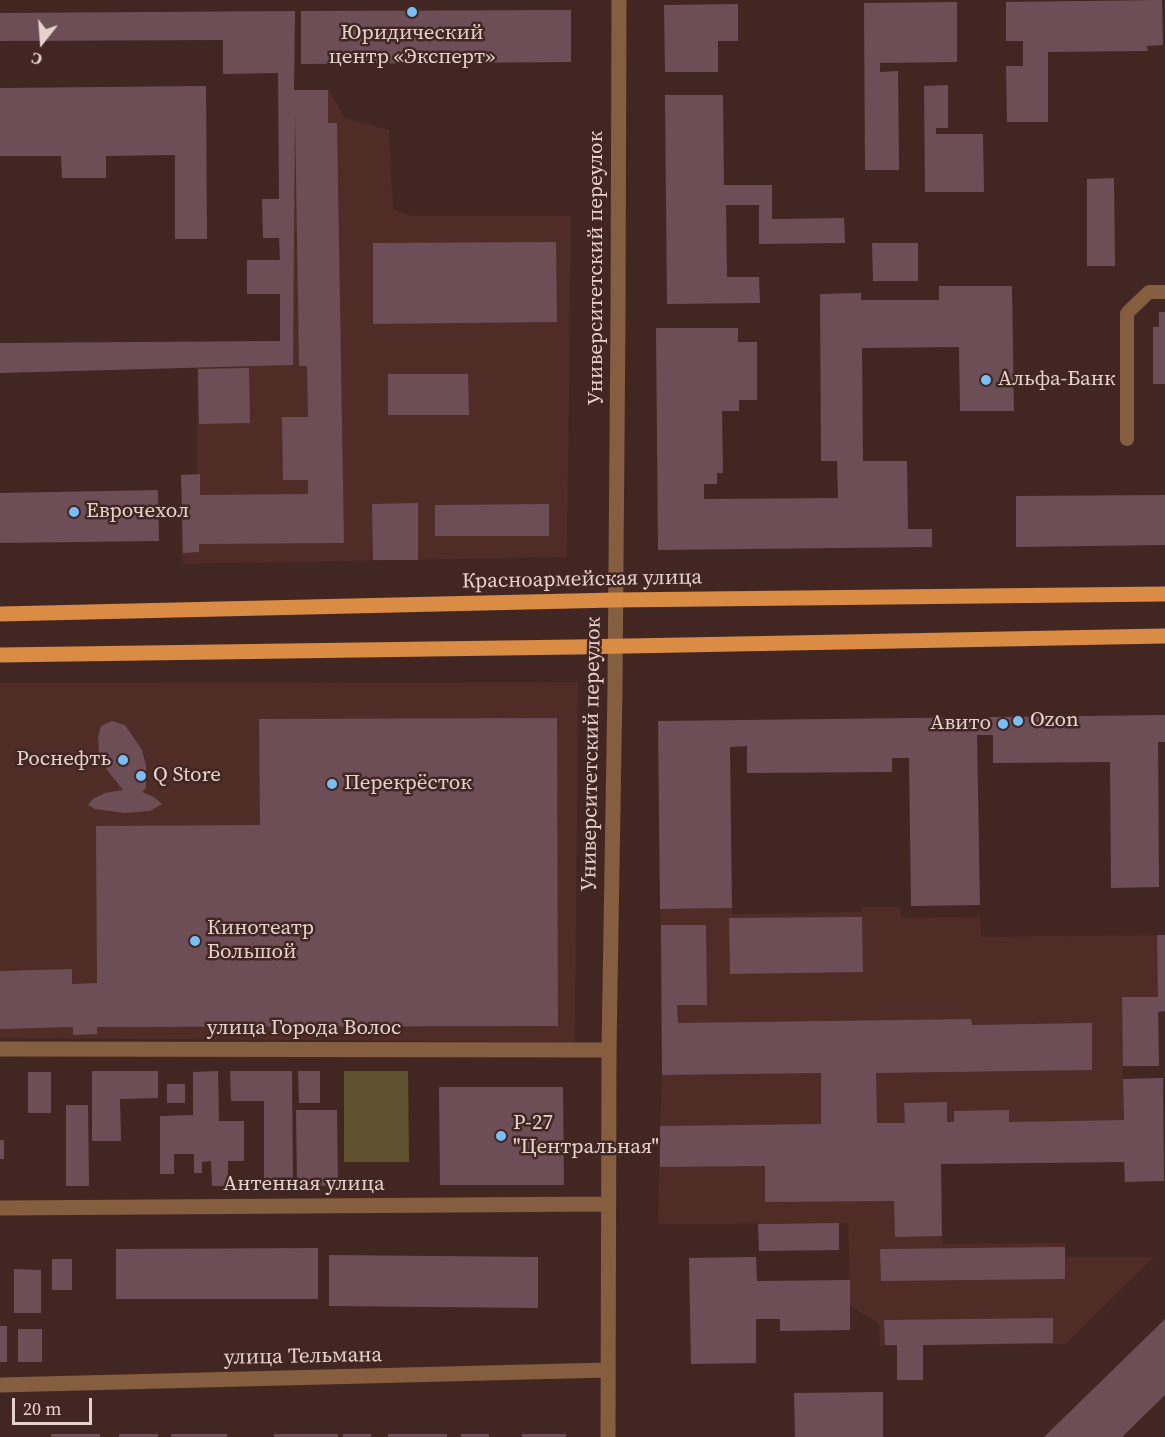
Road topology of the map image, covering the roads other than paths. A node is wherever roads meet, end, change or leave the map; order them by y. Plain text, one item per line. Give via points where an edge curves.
1 (619, 0) edge
2 (1165, 292) edge
3 (1126, 439) dead end
4 (1165, 594) edge
5 (615, 600) junction
6 (0, 614) edge
7 (1165, 636) edge
8 (615, 646) junction
9 (0, 655) edge
10 (0, 1049) edge
11 (609, 1050) junction
12 (608, 1204) junction
13 (0, 1208) edge
14 (608, 1370) junction
15 (0, 1385) edge
16 (608, 1437) edge

1 - 5 street, Университетский переулок
2 - 3 lane via 1149,292 1127,314
4 - 5 main road, Красноармейская улица
5 - 6 main road, Красноармейская улица
5 - 8 street, Университетский переулок
7 - 8 main road
8 - 9 main road
8 - 11 street, Университетский переулок
10 - 11 street, улица Города Волос
11 - 12 street, Университетский переулок
12 - 13 street, Антенная улица
12 - 14 street, Университетский переулок
14 - 15 street, улица Тельмана
14 - 16 street, Университетский переулок

